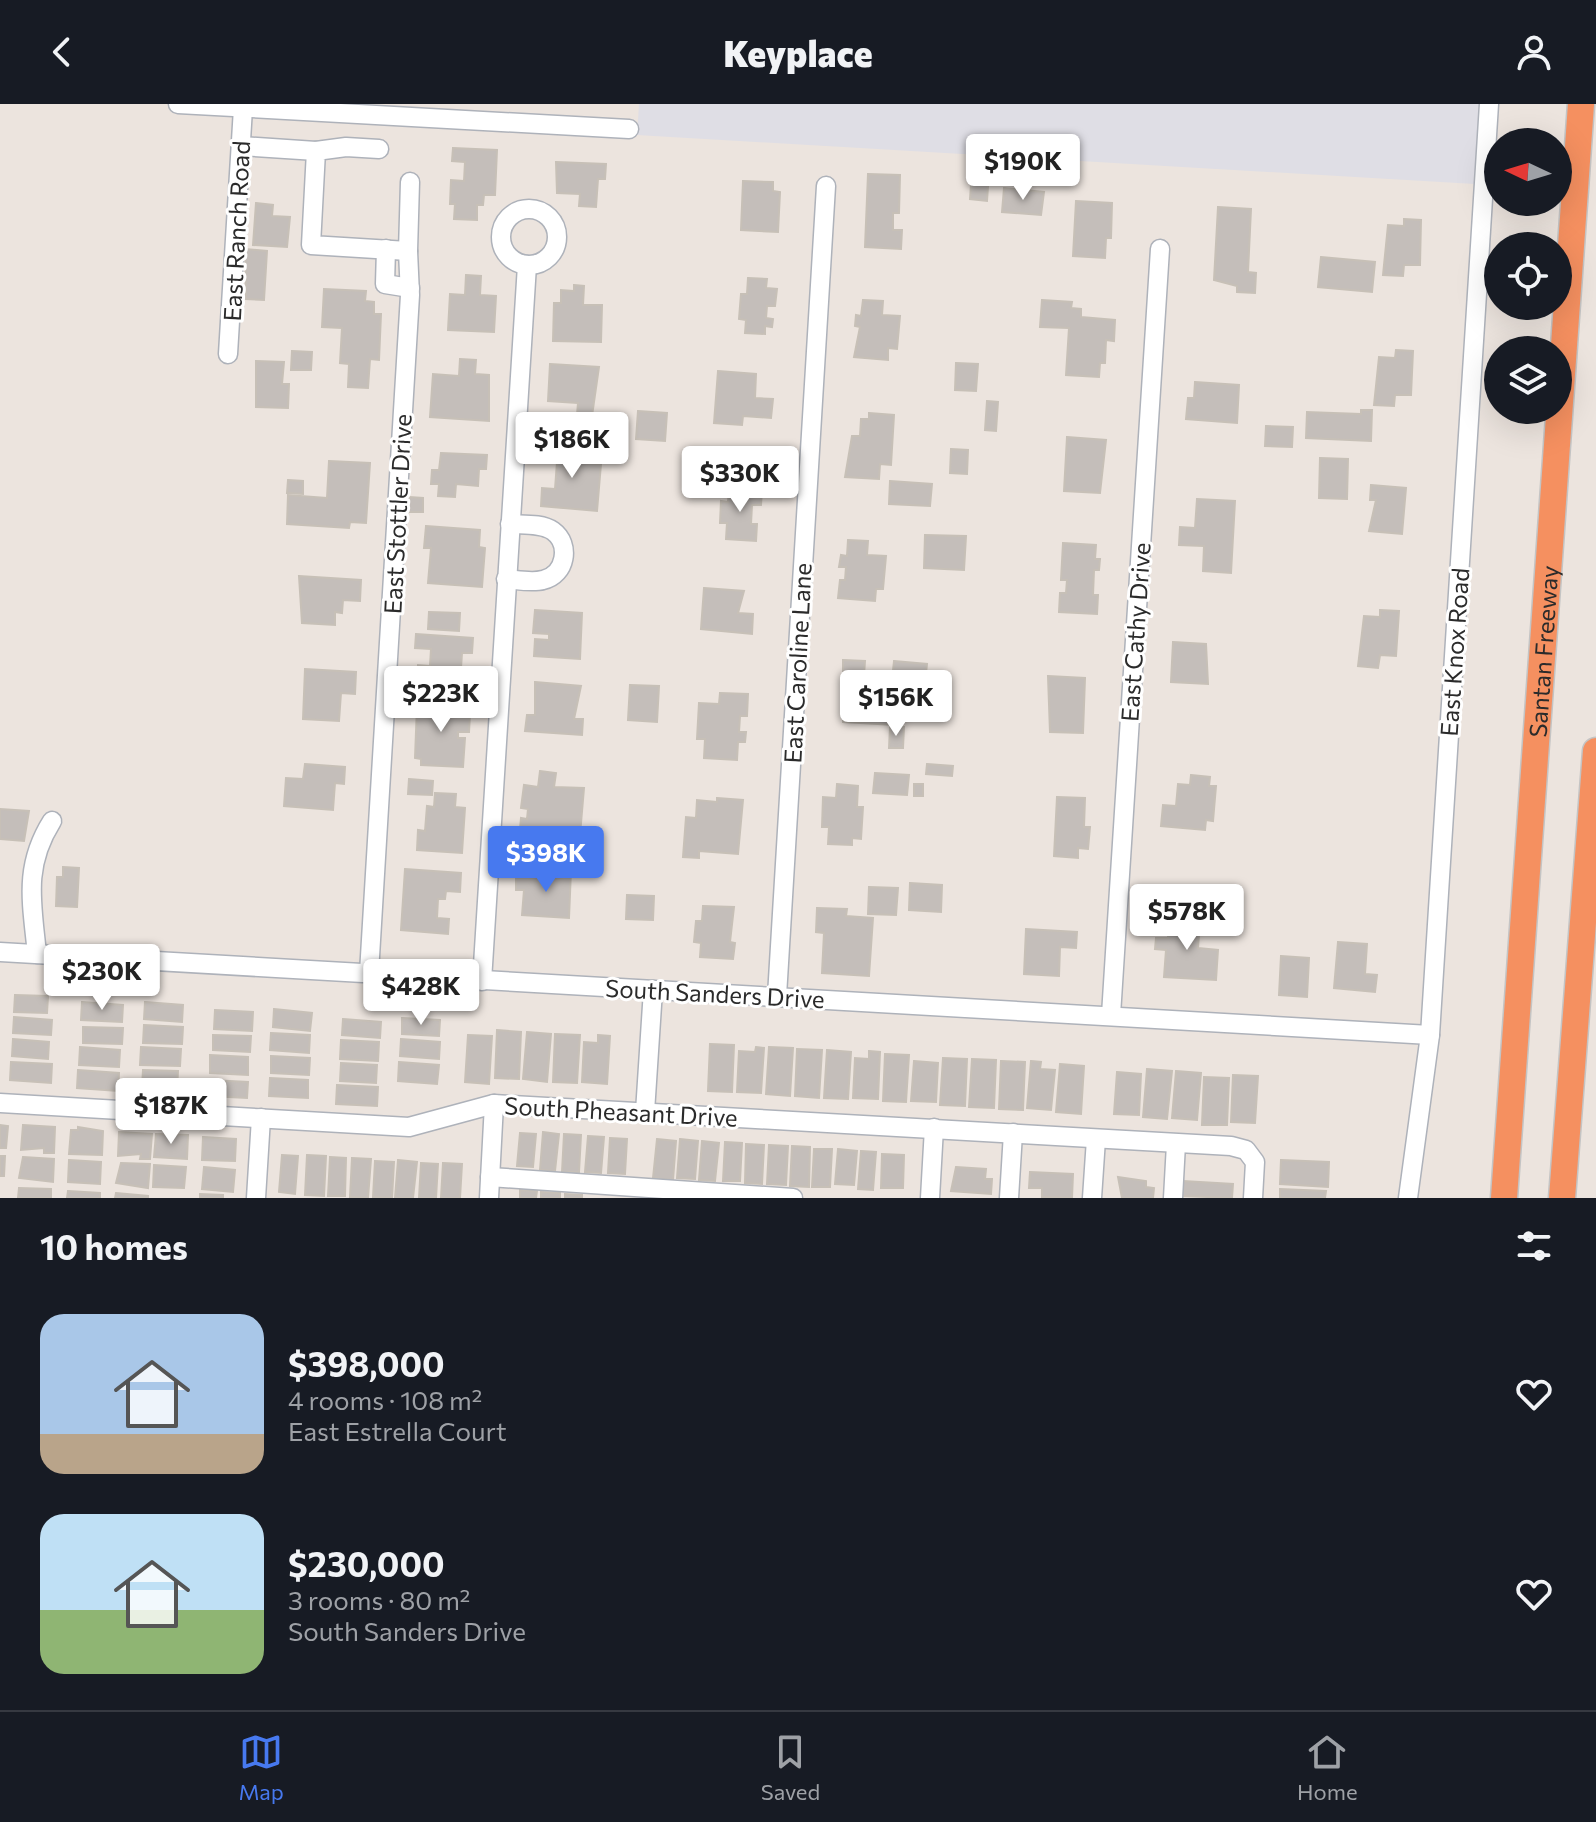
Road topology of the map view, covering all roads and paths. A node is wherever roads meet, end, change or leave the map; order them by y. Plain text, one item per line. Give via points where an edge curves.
1 (178, 104) edge
2 (1489, 104) edge
3 (1581, 104) edge
4 (243, 108) junction
5 (629, 129) dead end
6 (241, 146) junction
7 (379, 149) dead end
8 (316, 151) junction
9 (410, 182) dead end
10 (826, 186) dead end
11 (386, 249) junction
12 (1160, 249) dead end
13 (408, 251) junction
14 (527, 265) dead end
15 (410, 292) junction
16 (228, 354) dead end
17 (510, 524) junction
18 (506, 579) junction
19 (1596, 751) edge
20 (52, 821) dead end
21 (0, 952) edge
22 (37, 954) junction
23 (369, 973) junction
24 (482, 981) junction
25 (653, 990) junction
26 (777, 996) junction
27 (1111, 1015) junction
28 (1430, 1035) junction
29 (0, 1103) edge
30 (494, 1104) junction
31 (645, 1112) junction
32 (261, 1118) junction
33 (934, 1128) junction
34 (1013, 1133) junction
35 (1096, 1139) junction
36 (1176, 1144) junction
37 (490, 1177) junction
38 (256, 1198) edge
39 (489, 1198) edge
40 (793, 1198) edge
41 (930, 1198) edge
42 (1009, 1198) edge
43 (1092, 1198) edge
44 (1173, 1198) edge
45 (1253, 1198) edge
46 (1408, 1198) edge
47 (1504, 1198) edge
48 (1562, 1198) edge

1 - 4 street
2 - 28 street, East Knox Road
3 - 47 highway, Santan Freeway
4 - 5 street
4 - 6 street, East Ranch Road
6 - 8 street
6 - 16 street, East Ranch Road
7 - 8 street
8 - 11 street via 311,245
9 - 13 street, East Stottler Drive
10 - 26 street, East Caroline Lane
11 - 13 street
11 - 15 street via 385,284
12 - 27 street, East Cathy Drive
13 - 15 street, East Stottler Drive
14 - 17 street
15 - 23 street, East Stottler Drive
17 - 18 street
17 - 18 street via 553,531 564,555 550,578
18 - 24 street
19 - 48 highway
20 - 22 street via 33,858
21 - 22 street, South Sanders Drive
22 - 23 street, South Sanders Drive
23 - 24 street, South Sanders Drive
24 - 25 street, South Sanders Drive
25 - 26 street, South Sanders Drive
25 - 31 street
26 - 27 street, South Sanders Drive
27 - 28 street, South Sanders Drive
28 - 46 street, East Knox Road
29 - 32 street, South Pheasant Drive
30 - 31 street, South Pheasant Drive
30 - 32 street, South Pheasant Drive via 409,1127
30 - 37 street
31 - 33 street, South Pheasant Drive
32 - 38 street
33 - 34 street, South Pheasant Drive
33 - 41 street
34 - 35 street, South Pheasant Drive
34 - 42 street
35 - 36 street, South Pheasant Drive
35 - 43 street
36 - 44 street
36 - 45 street, South Pheasant Drive via 1246,1150 1255,1162
37 - 39 street
37 - 40 street

